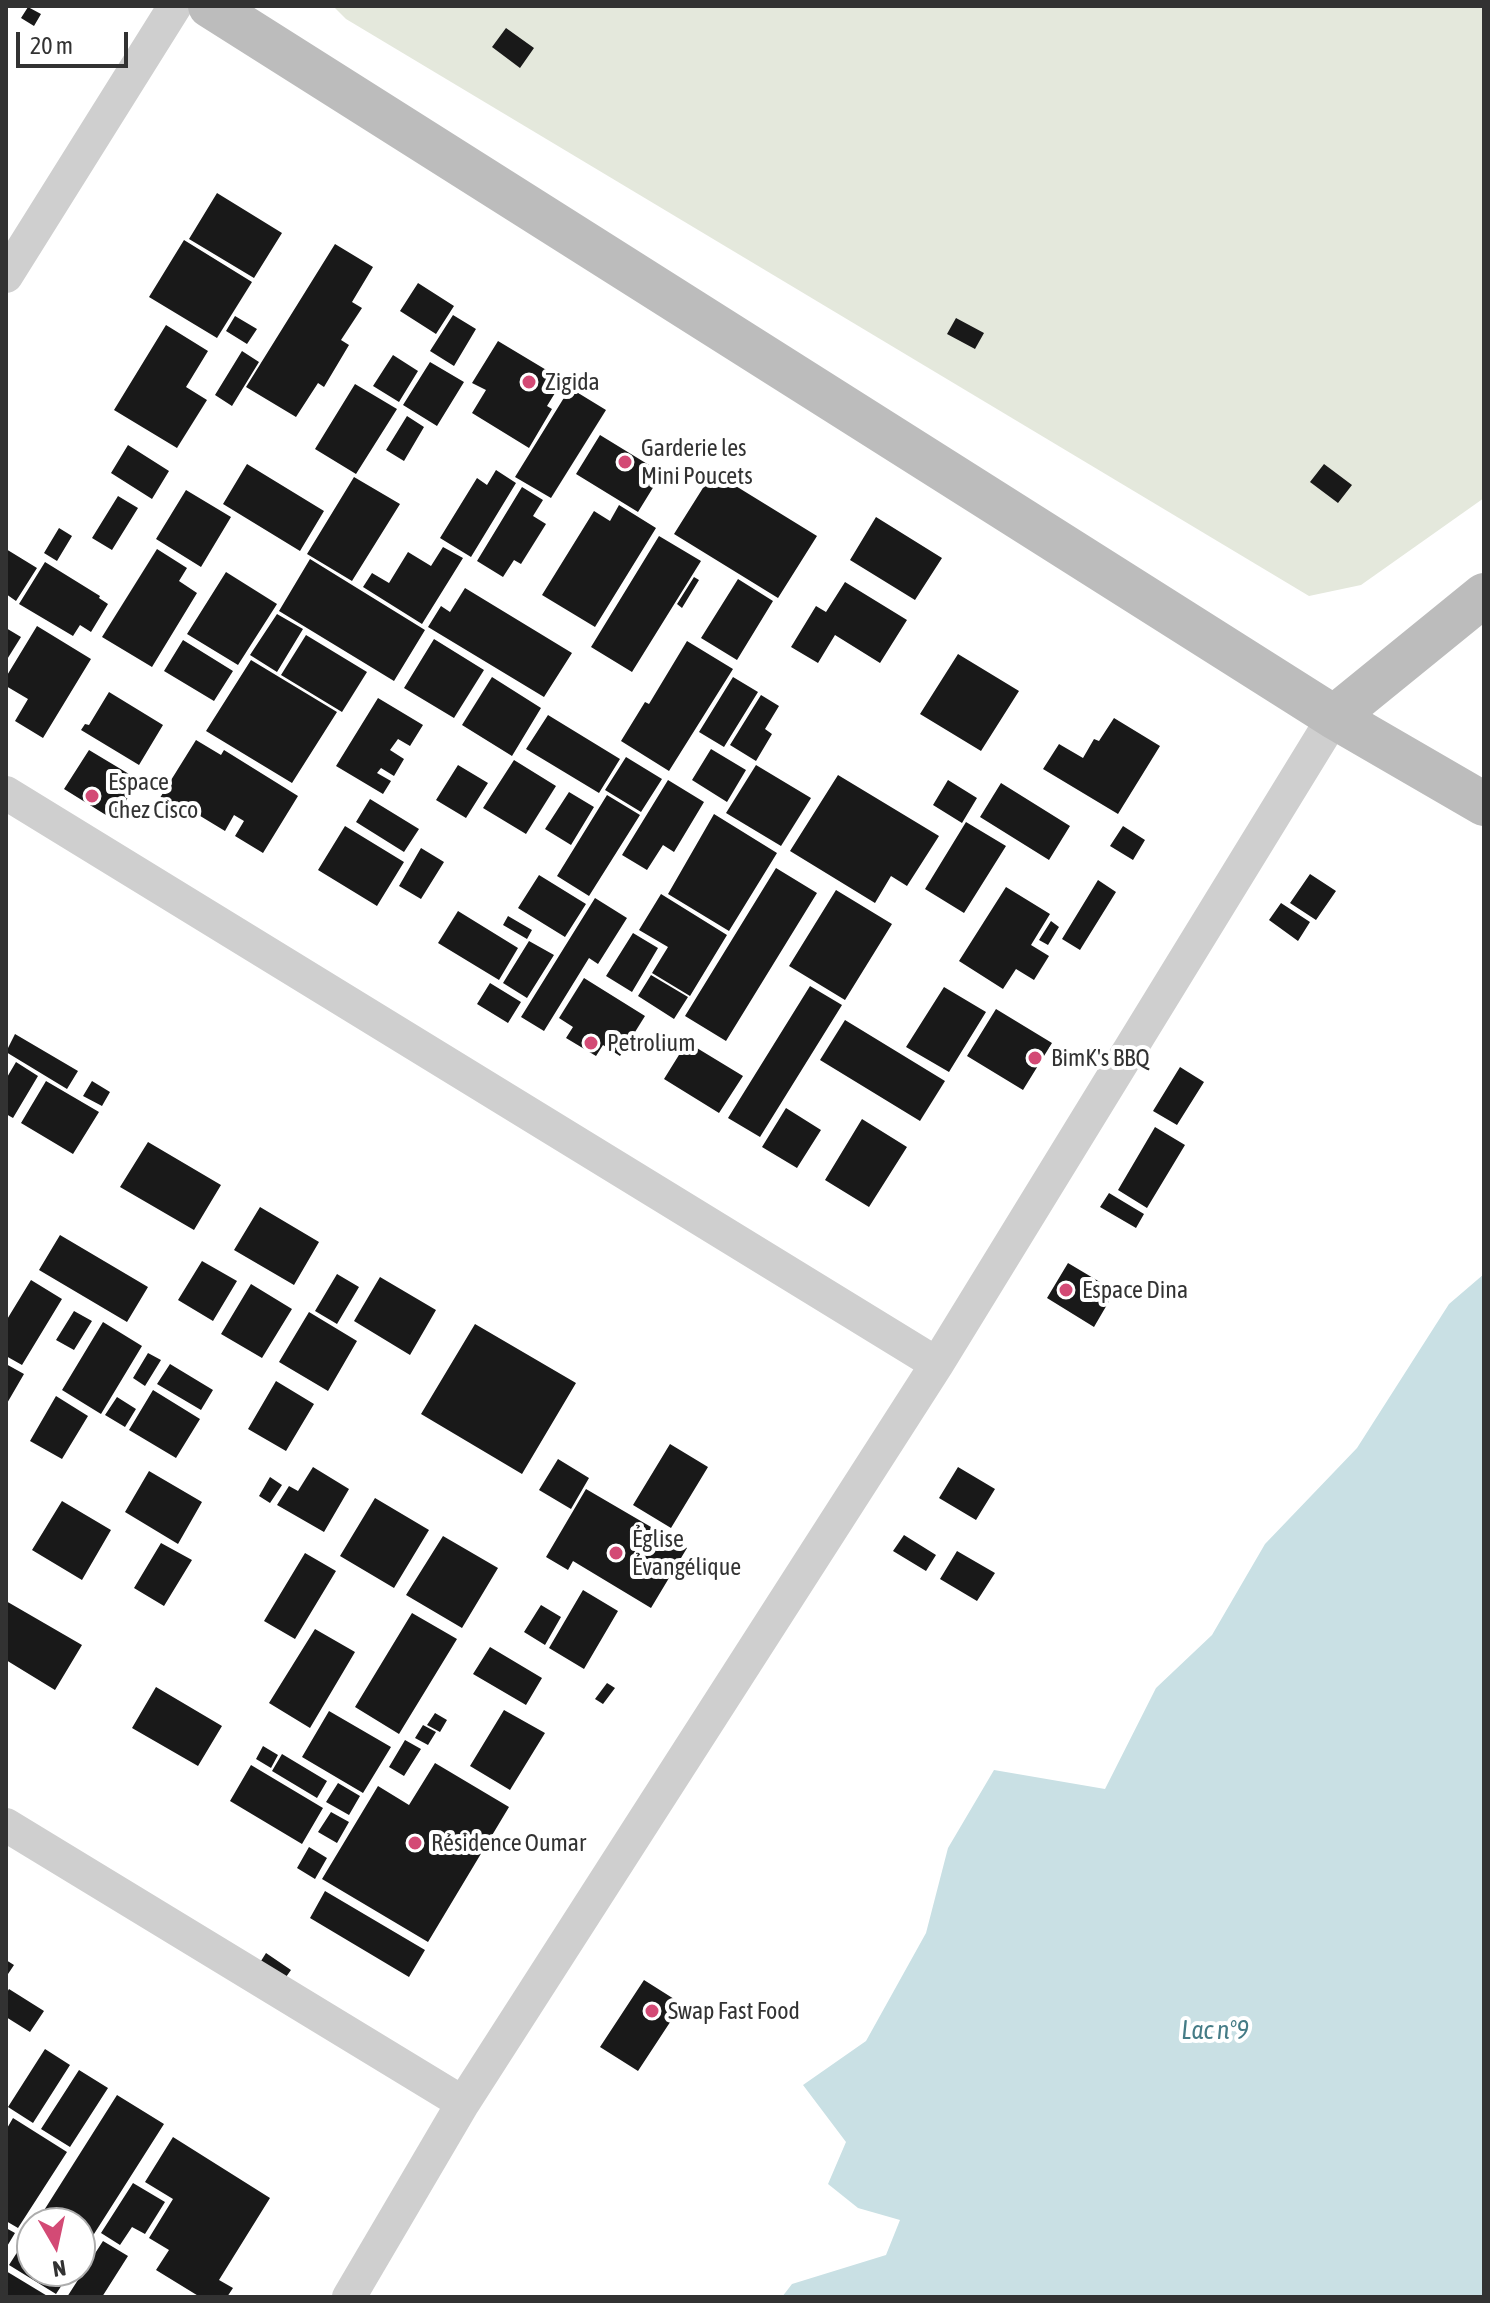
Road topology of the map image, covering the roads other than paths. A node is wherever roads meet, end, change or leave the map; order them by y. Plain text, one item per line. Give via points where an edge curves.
1 (175, 6) edge
2 (210, 6) edge
3 (6, 276) edge
4 (1484, 595) edge
5 (1334, 717) junction
6 (6, 793) edge
7 (1484, 804) edge
8 (937, 1364) junction
9 (6, 1825) edge
10 (463, 2103) junction
11 (349, 2297) edge

1 - 3 street
2 - 5 street
4 - 5 street
5 - 7 street
5 - 8 street
6 - 8 street
8 - 10 street
9 - 10 street
10 - 11 street

